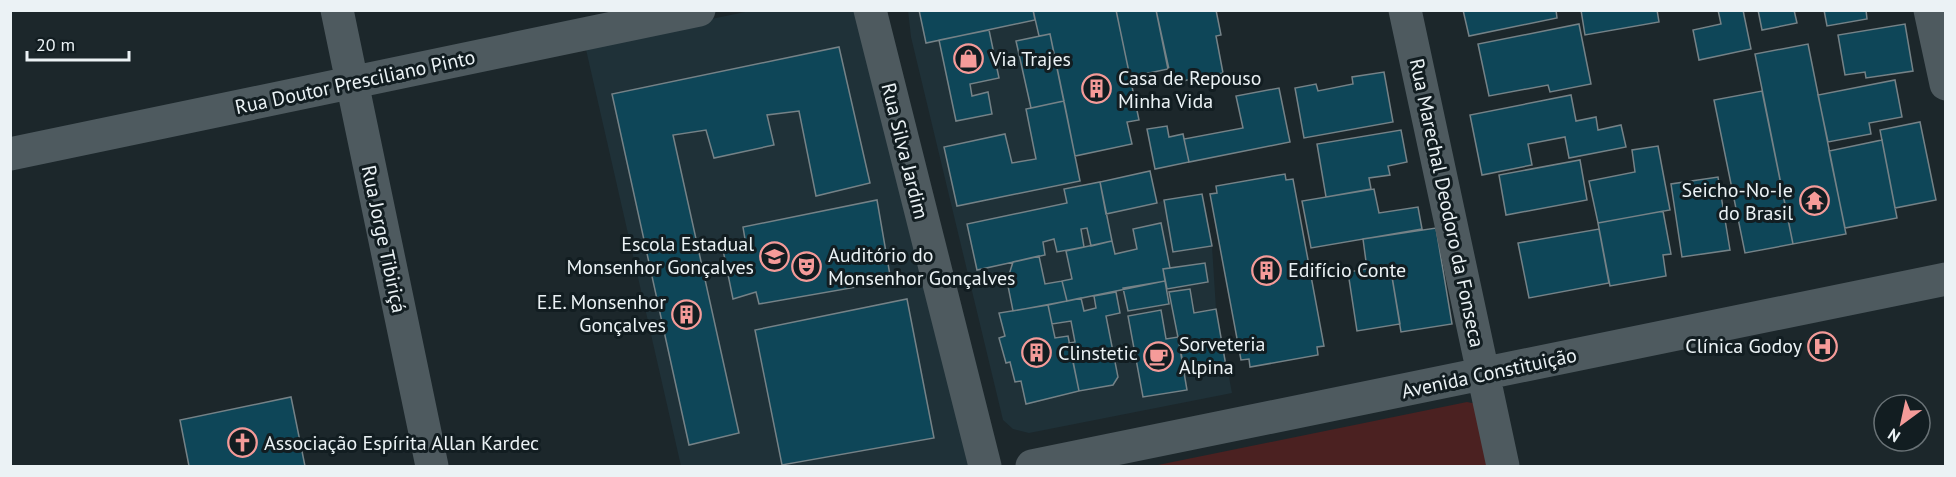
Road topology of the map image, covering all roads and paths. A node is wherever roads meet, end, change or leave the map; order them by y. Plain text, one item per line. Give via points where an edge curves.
1 (337, 10) edge
2 (699, 10) edge
3 (870, 10) edge
4 (1405, 10) edge
5 (1930, 10) edge
6 (352, 83) junction
7 (1946, 84) edge
8 (10, 154) edge
9 (1946, 279) edge
10 (1484, 374) junction
11 (432, 466) edge
12 (985, 466) edge
13 (1032, 466) edge
14 (1503, 466) edge

1 - 6 street, Rua Jorge Tibiriçá
2 - 6 street, Rua Doutor Presciliano Pinto
3 - 12 street, Rua Silva Jardim
4 - 10 street, Rua Marechal Deodoro da Fonseca
5 - 7 street
6 - 8 street, Rua Doutor Presciliano Pinto
6 - 11 street, Rua Jorge Tibiriçá
9 - 10 street, Avenida Constituição
10 - 13 street, Avenida Constituição
10 - 14 street, Rua Marechal Deodoro da Fonseca

